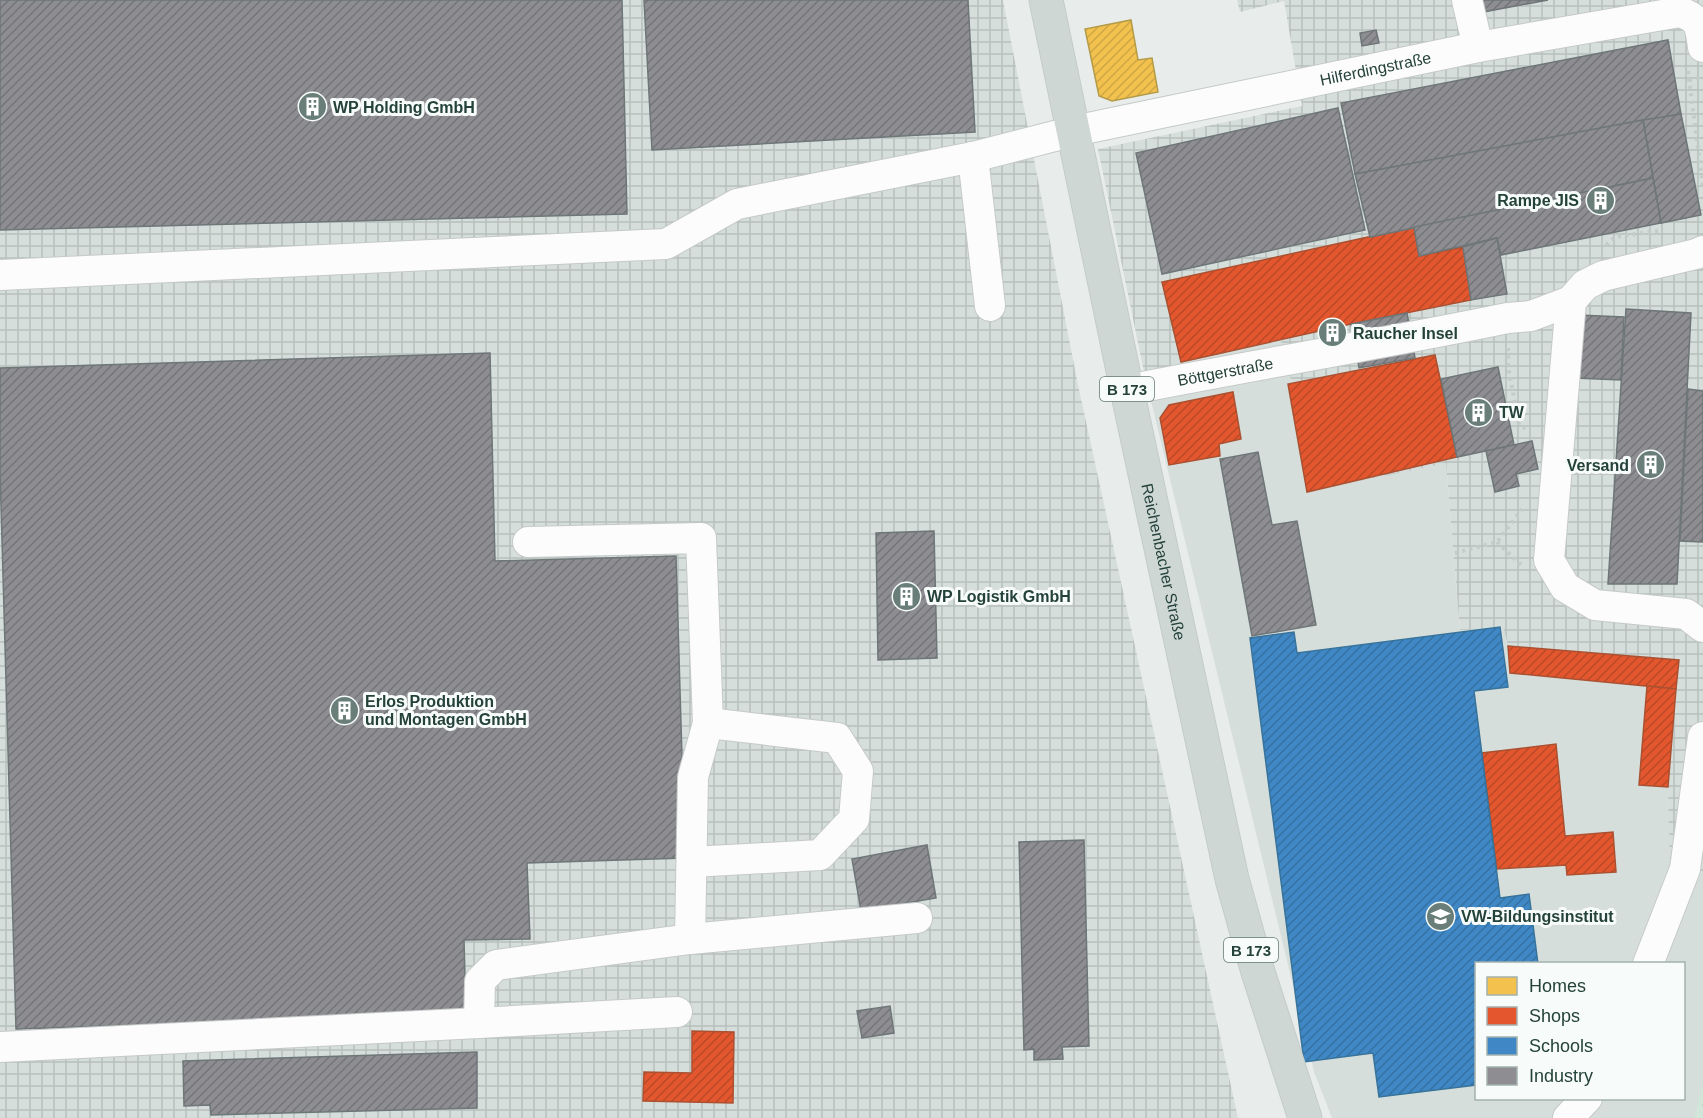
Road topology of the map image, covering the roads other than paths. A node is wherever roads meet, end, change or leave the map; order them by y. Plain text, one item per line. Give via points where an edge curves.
1 (1046, 0) edge
2 (1467, 0) edge
3 (1478, 46) junction
4 (1695, 58) edge
5 (1074, 131) junction
6 (973, 157) junction
7 (1703, 251) edge
8 (0, 275) edge
9 (1571, 301) junction
10 (990, 306) dead end
11 (1127, 390) junction
12 (528, 542) dead end
13 (1703, 627) edge
14 (708, 723) junction
15 (1703, 736) edge
16 (692, 862) junction
17 (916, 918) dead end
18 (690, 939) junction
19 (1648, 962) edge
20 (677, 1012) dead end
21 (479, 1023) junction
22 (0, 1047) edge
23 (1585, 1100) edge
24 (1305, 1118) edge
25 (1568, 1118) edge

1 - 5 main road, Reichenbacher Straße / B 173
2 - 3 lane
3 - 4 lane, Hilferdingstraße via 1680,12 1699,23
3 - 5 lane, Hilferdingstraße
5 - 6 lane, Hilferdingstraße
5 - 11 main road, Reichenbacher Straße / B 173
6 - 8 lane, Hilferdingstraße via 737,204 666,244
6 - 10 lane
7 - 9 lane via 1603,276 1585,285
9 - 11 lane, Böttgerstraße via 1531,316
9 - 13 lane via 1549,560 1565,586 1595,605 1686,614
11 - 24 main road, Reichenbacher Straße / B 173 via 1232,879
12 - 14 lane via 701,538
14 - 16 lane via 693,777
14 - 16 lane via 837,738 858,771 854,819 820,855
15 - 19 lane via 1686,869
16 - 18 lane
17 - 18 lane
18 - 21 lane via 496,965 480,981
20 - 21 lane
21 - 22 lane
23 - 25 lane

